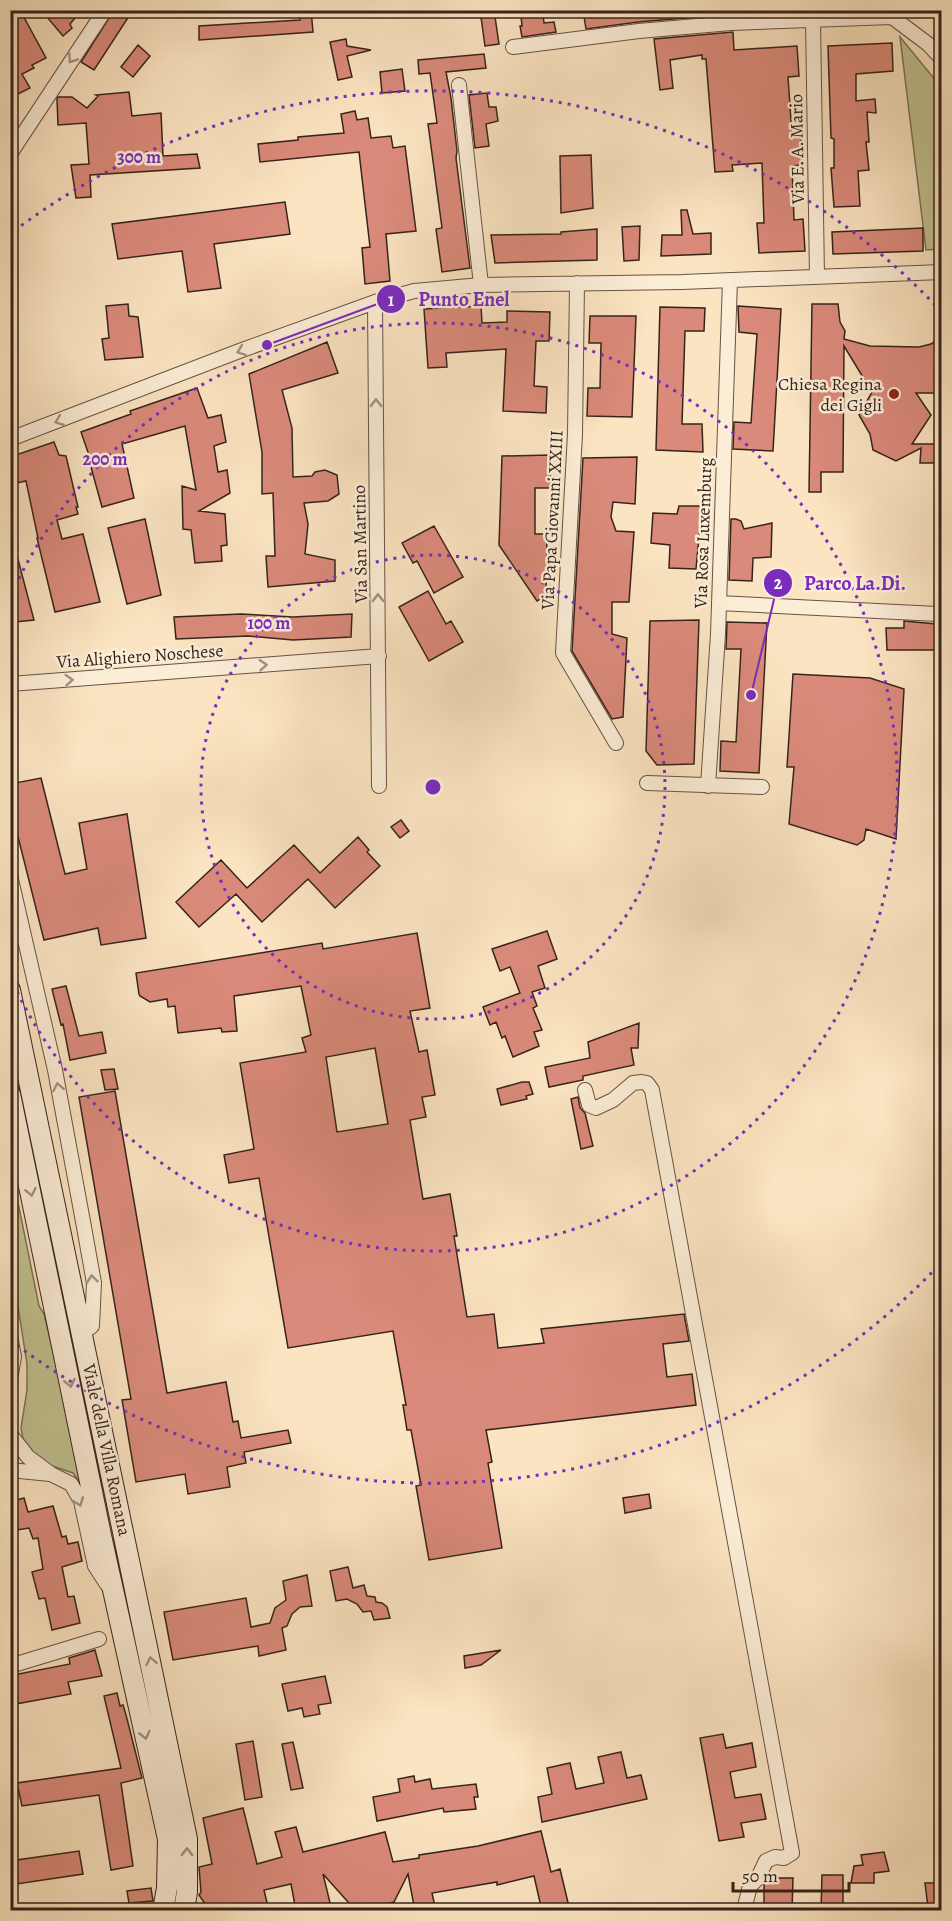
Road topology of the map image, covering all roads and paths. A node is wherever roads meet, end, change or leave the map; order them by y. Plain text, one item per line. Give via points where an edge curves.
1 (105, 10) edge
2 (891, 14) edge
3 (813, 20) junction
4 (513, 47) dead end
5 (942, 59) edge
6 (459, 85) dead end
7 (10, 154) edge
8 (942, 272) edge
9 (817, 277) junction
10 (730, 280) junction
11 (577, 283) junction
12 (481, 285) junction
13 (375, 302) junction
14 (10, 439) edge
15 (719, 603) junction
16 (942, 617) edge
17 (379, 656) junction
18 (10, 684) edge
19 (616, 743) dead end
20 (647, 783) dead end
21 (379, 786) dead end
22 (708, 786) junction
23 (762, 788) dead end
24 (10, 875) edge
25 (10, 990) edge
26 (585, 1090) dead end
27 (10, 1094) edge
28 (82, 1333) junction
29 (10, 1335) edge
30 (10, 1380) edge
31 (10, 1434) edge
32 (10, 1470) edge
33 (51, 1474) junction
34 (114, 1596) junction
35 (99, 1638) dead end
36 (10, 1666) edge
37 (163, 1911) edge
38 (184, 1911) edge
39 (744, 1911) edge

1 -> 7 street
2 - 3 street
2 - 5 street
3 - 4 street via 662,29
3 - 9 street, Via E. A. Mario
6 - 12 street
8 - 9 street
9 - 10 street
10 - 11 street
10 - 15 street, Via Rosa Luxemburg
11 - 12 street
11 - 19 street, Via Papa Giovanni XXIII via 575,434 563,653
12 - 13 street via 414,291
13 -> 14 street
17 -> 13 street, Via San Martino
15 - 16 street
15 - 22 street, Via Rosa Luxemburg
18 -> 17 street, Via Alighiero Noschese
17 - 21 street, Via San Martino
20 - 22 street
22 - 23 street
28 -> 24 street via 92,1326 94,1283 55,1070
25 - 28 main road, Viale della Villa Romana
26 - 39 street via 589,1105 596,1108 633,1083 647,1083 652,1090 792,1853 766,1861 750,1886
27 -> 34 main road, Viale della Villa Romana
38 -> 28 main road, Viale della Villa Romana via 187,1839
29 - 30 street via 14,1357
31 - 33 street via 28,1457
32 - 33 street
33 -> 34 street via 71,1484 81,1502 95,1566
34 -> 37 main road, Viale della Villa Romana via 168,1839
35 - 36 street

